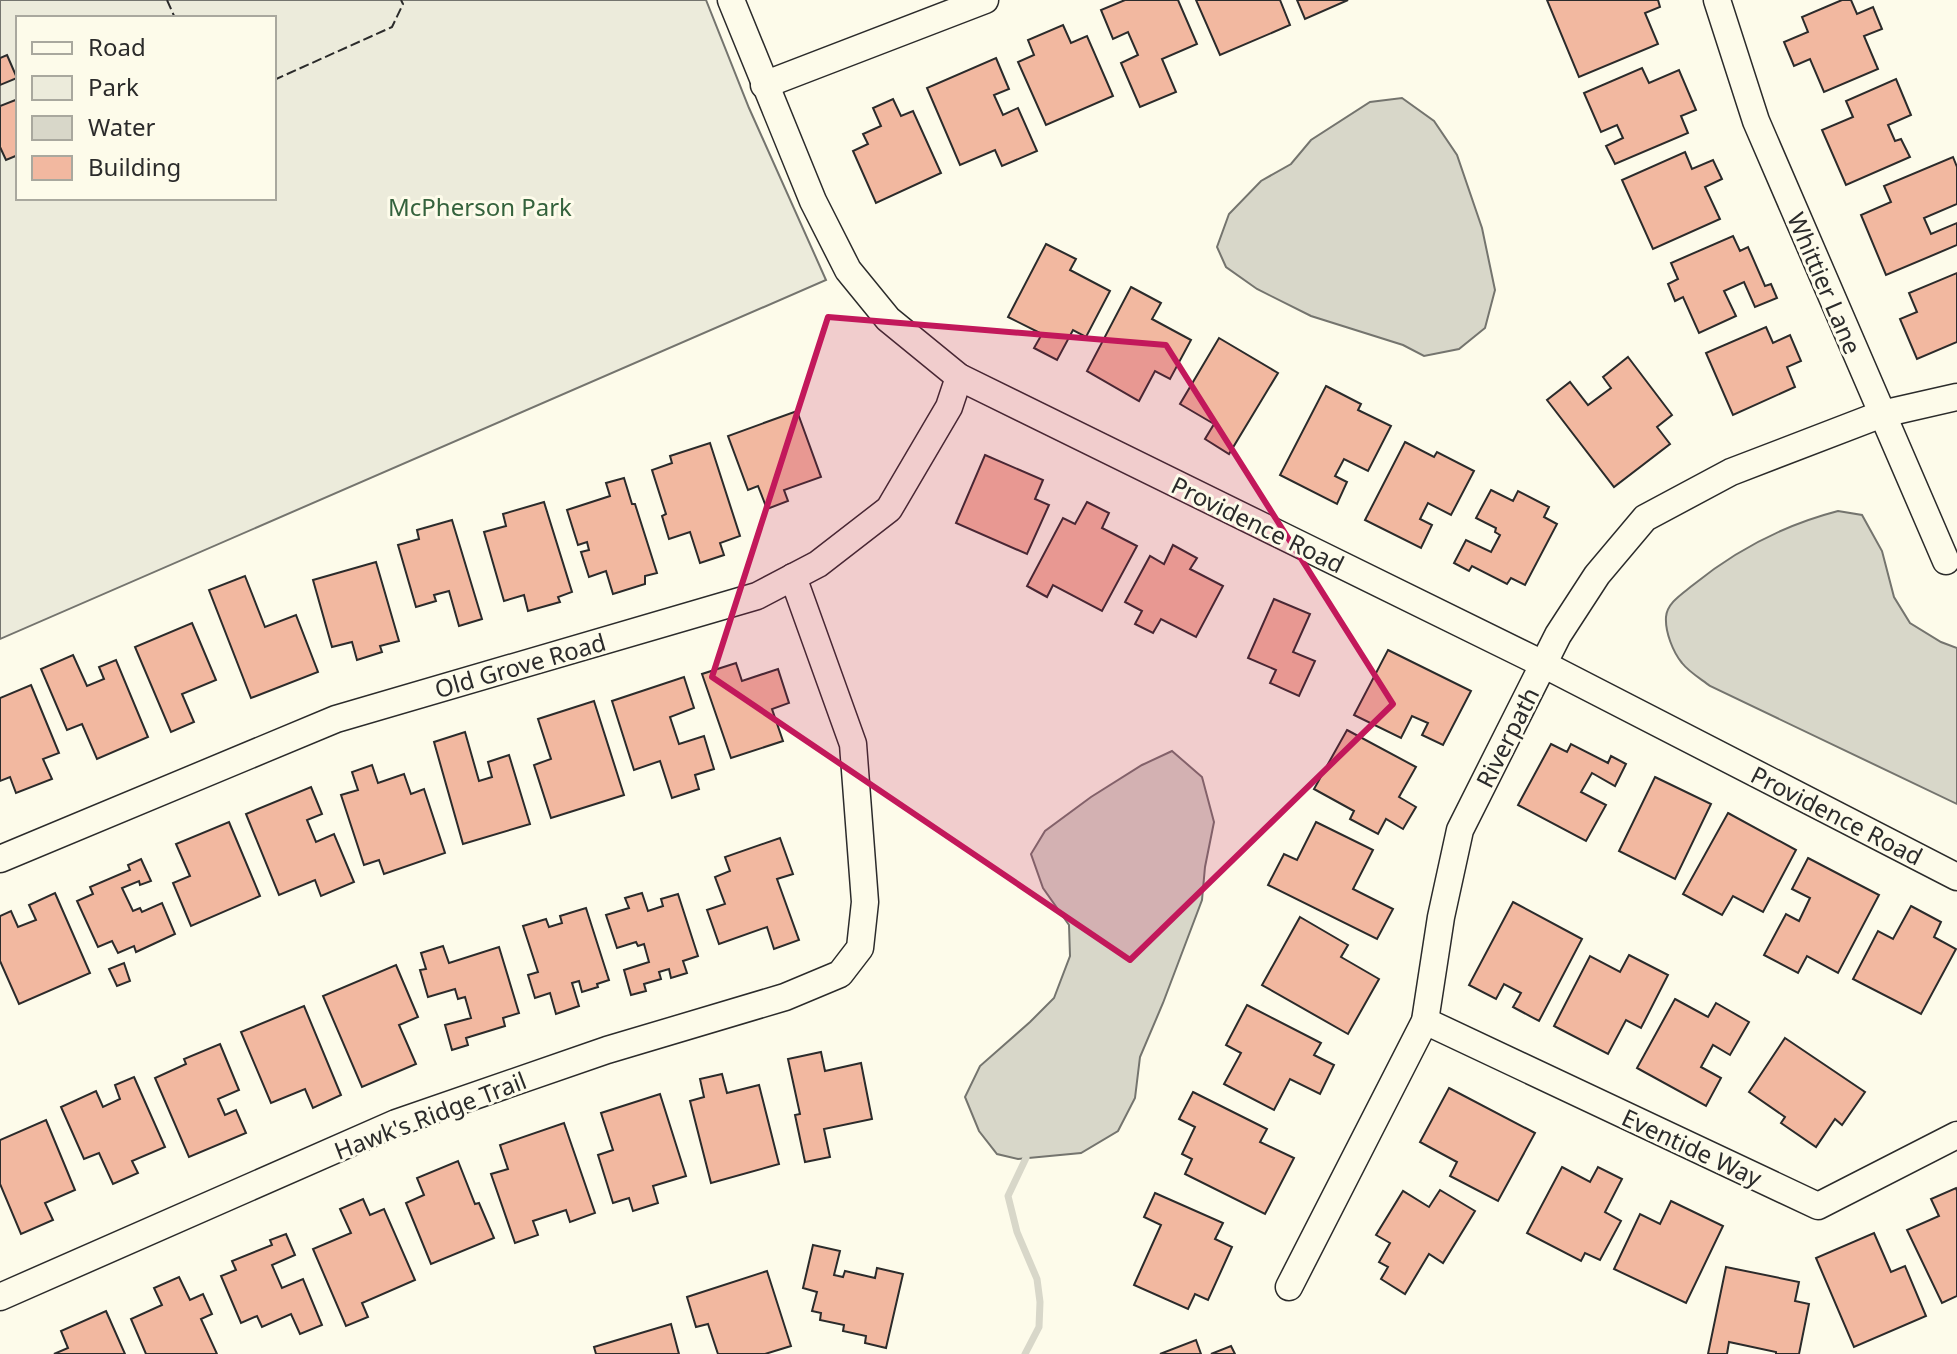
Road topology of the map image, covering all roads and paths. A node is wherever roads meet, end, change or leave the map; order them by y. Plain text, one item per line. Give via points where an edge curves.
1 (731, 0) edge
2 (985, 0) edge
3 (1717, 0) edge
4 (764, 85) junction
5 (959, 377) junction
6 (1957, 397) edge
7 (1882, 414) junction
8 (1946, 561) dead end
9 (793, 577) junction
10 (1543, 664) junction
11 (0, 859) edge
12 (1957, 877) edge
13 (1425, 1021) junction
14 (1957, 1135) edge
15 (1289, 1287) dead end
16 (0, 1297) edge

1 - 4 street, Providence Road
2 - 4 street
3 - 7 street, Whittier Lane via 1756,121
4 - 5 street, Providence Road via 848,270 888,319
5 - 9 street, Old Grove Road via 949,407 889,509
5 - 10 street, Providence Road
6 - 7 street, Riverpath
7 - 8 street, Whittier Lane
7 - 10 street, Riverpath via 1731,472 1645,518 1597,575
9 - 11 street, Old Grove Road via 757,596 336,719
9 - 16 street, Hawk's Ridge Trail via 853,744 865,902 860,948 840,974 785,997 607,1050 396,1123
10 - 12 street, Providence Road
10 - 13 street, Riverpath via 1460,830
13 - 14 street, Eventide Way via 1818,1206
13 - 15 street, Riverpath

